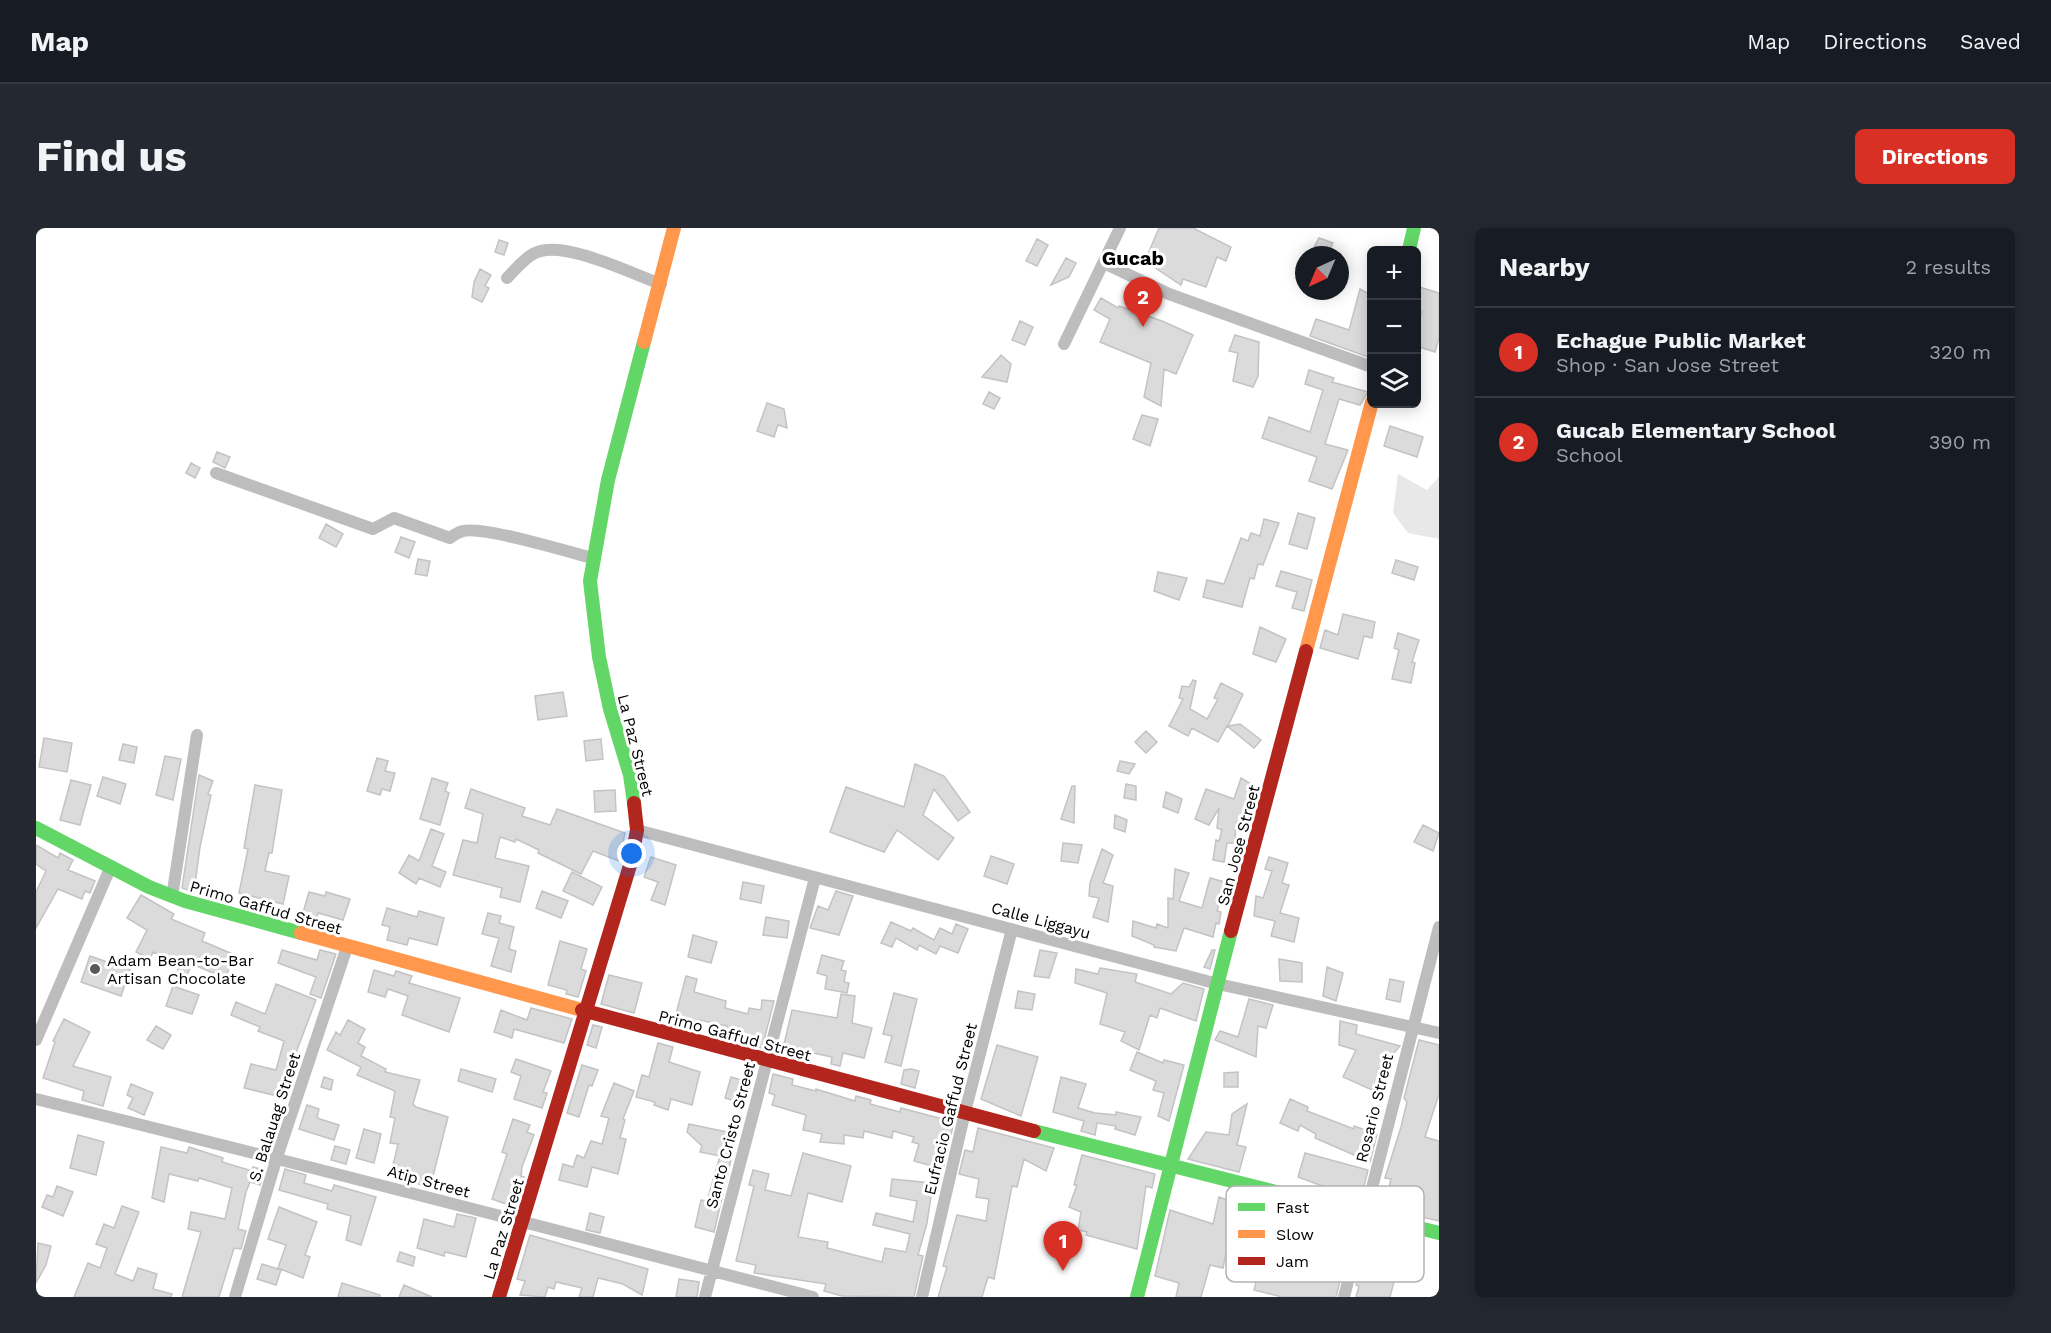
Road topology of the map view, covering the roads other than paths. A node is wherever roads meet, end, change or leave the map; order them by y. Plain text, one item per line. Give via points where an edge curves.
1 (674, 228) edge
2 (1119, 228) edge
3 (1414, 228) edge
4 (1409, 246) edge
5 (1104, 263) junction
6 (507, 278) dead end
7 (661, 284) junction
8 (1064, 344) dead end
9 (1367, 366) edge
10 (1369, 408) edge
11 (216, 473) dead end
12 (592, 558) junction
13 (197, 735) dead end
14 (36, 828) edge
15 (637, 830) junction
16 (111, 866) junction
17 (814, 878) junction
18 (172, 897) junction
19 (1439, 927) edge
20 (1012, 929) junction
21 (347, 947) junction
22 (1218, 984) junction
23 (586, 1012) junction
24 (1412, 1026) junction
25 (1439, 1033) edge
26 (36, 1040) edge
27 (767, 1061) junction
28 (36, 1099) edge
29 (965, 1112) junction
30 (277, 1157) junction
31 (1169, 1166) junction
32 (1251, 1186) edge
33 (1372, 1186) edge
34 (521, 1223) junction
35 (1424, 1229) edge
36 (1439, 1233) edge
37 (711, 1270) junction
38 (1348, 1282) edge
39 (235, 1297) edge
40 (499, 1297) edge
41 (705, 1297) edge
42 (813, 1297) edge
43 (922, 1297) edge
44 (1137, 1297) edge
45 (1344, 1297) edge

1 - 7 street, La Paz Street
2 - 5 street
3 - 4 street
5 - 8 street
5 - 9 street via 1169,294
6 - 7 street via 535,253 555,249
7 - 12 street, La Paz Street via 608,480
10 - 22 street, San Jose Street
11 - 12 street via 373,529 394,518 450,538 464,531 507,536
12 - 15 street, La Paz Street via 590,581 599,657 630,775
13 - 18 street
14 - 16 street, Primo Gaffud Street
15 - 17 street, Calle Liggayu
15 - 23 street, La Paz Street
16 - 18 street, Primo Gaffud Street
16 - 26 street
17 - 20 street, Calle Liggayu
17 - 27 street, Santo Cristo Street
18 - 21 street, Primo Gaffud Street
19 - 24 street, Rosario Street
20 - 22 street, Calle Liggayu
20 - 29 street, Eufracio Gaffud Street
21 - 23 street, Primo Gaffud Street
21 - 30 street, S. Balauag Street
22 - 24 street, Calle Liggayu
22 - 31 street, San Jose Street
23 - 27 street, Primo Gaffud Street
23 - 34 street, La Paz Street
24 - 25 street, Calle Liggayu
24 - 33 street, Rosario Street
27 - 29 street, Primo Gaffud Street
27 - 37 street, Santo Cristo Street
28 - 30 street, Atip Street
29 - 31 street, Primo Gaffud Street
29 - 43 street, Eufracio Gaffud Street
30 - 34 street, Atip Street
30 - 39 street, S. Balauag Street
31 - 32 street, Primo Gaffud Street
31 - 44 street, San Jose Street
34 - 37 street, Atip Street
34 - 40 street, La Paz Street
35 - 36 street, Primo Gaffud Street
37 - 41 street, Santo Cristo Street
37 - 42 street, Atip Street
38 - 45 street, Rosario Street

